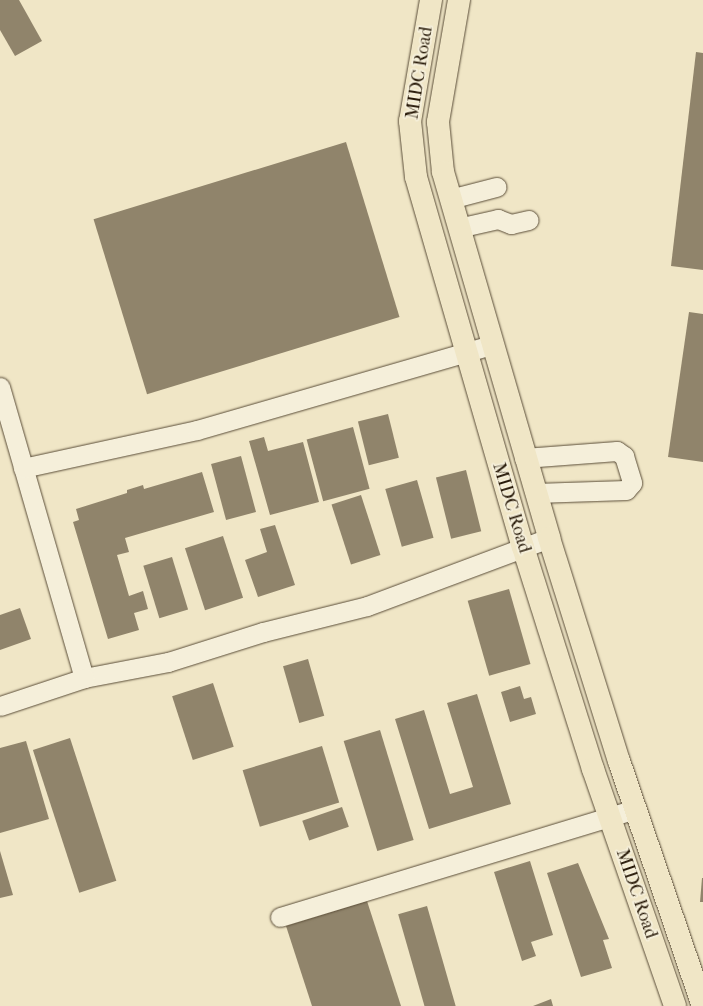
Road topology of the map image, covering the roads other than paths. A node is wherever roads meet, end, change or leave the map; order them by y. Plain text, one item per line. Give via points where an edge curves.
1 (431, 0) edge
2 (459, 0) edge
3 (496, 188) dead end
4 (450, 199) junction
5 (529, 220) dead end
6 (458, 228) junction
7 (492, 345) junction
8 (466, 353) junction
9 (0, 387) edge
10 (524, 458) junction
11 (23, 468) junction
12 (535, 493) junction
13 (549, 538) junction
14 (523, 547) junction
15 (84, 678) junction
16 (0, 706) edge
17 (635, 809) junction
18 (609, 817) junction
19 (280, 918) dead end
20 (675, 1006) edge
21 (703, 1006) edge

1 - 8 main road, MIDC Road via 410,121 416,177
2 - 4 main road, MIDC Road via 438,122 443,172
3 - 4 street
4 - 6 main road, MIDC Road
5 - 6 street via 511,224 498,219
6 - 7 main road, MIDC Road
7 - 8 street
7 - 10 main road, MIDC Road
8 - 11 street via 197,430
8 - 14 main road, MIDC Road
9 - 11 street
10 - 12 main road, MIDC Road
10 - 12 street via 617,451 624,456 632,483 626,490
11 - 15 street
12 - 13 main road, MIDC Road
13 - 14 street
13 - 17 main road, MIDC Road
14 - 15 street via 367,606 263,632 168,662
14 - 18 main road, MIDC Road
15 - 16 street
17 - 18 street
17 - 21 main road, MIDC Road
18 - 19 street
18 - 20 main road, MIDC Road

